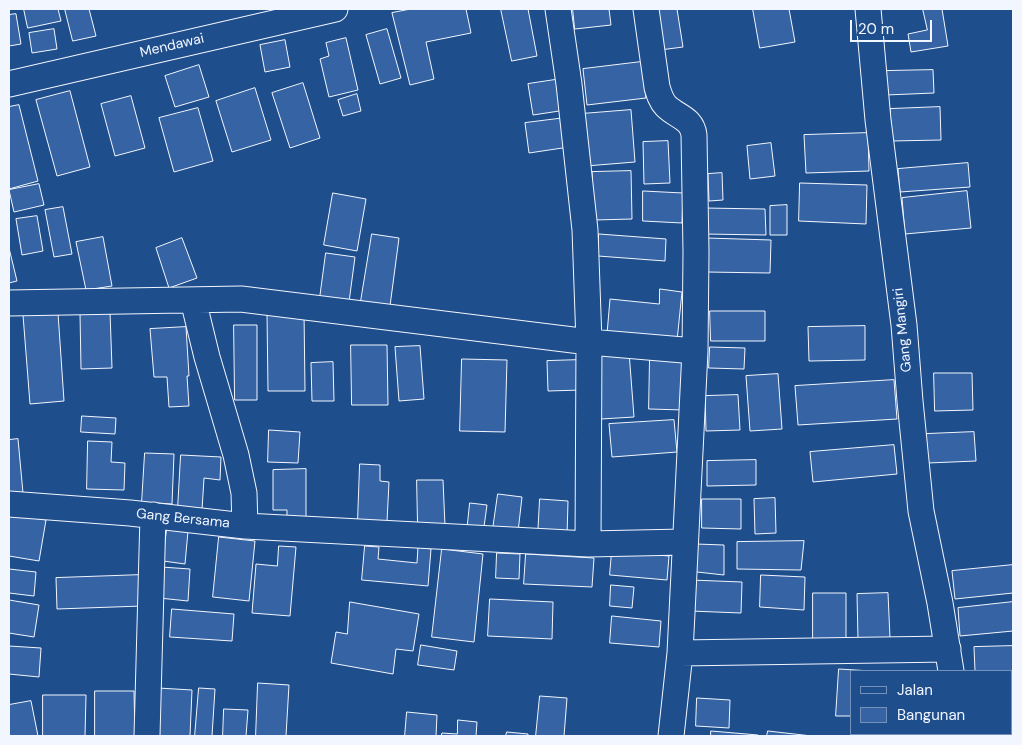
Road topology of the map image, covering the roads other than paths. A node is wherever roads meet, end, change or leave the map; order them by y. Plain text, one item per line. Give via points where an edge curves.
1 (335, 9) edge
2 (558, 9) edge
3 (646, 9) edge
4 (868, 9) edge
5 (9, 84) edge
6 (193, 300) junction
7 (9, 303) edge
8 (589, 342) junction
9 (695, 352) junction
10 (9, 504) edge
11 (153, 515) junction
12 (245, 526) junction
13 (684, 542) junction
14 (588, 544) junction
15 (680, 653) junction
16 (949, 660) edge
17 (147, 736) edge
18 (671, 736) edge

1 - 5 street, Mendawai
2 - 8 street via 570,84 585,230
3 - 9 street via 657,87 665,104 688,120 693,128
4 - 16 street, Gang Mangiri via 878,120 904,325 921,511
6 - 7 street
6 - 8 street via 240,299
6 - 12 street, Gang Bersama via 236,456 244,493
8 - 9 street
8 - 14 street
9 - 13 street
10 - 11 street, Gang Bersama
11 - 12 street, Gang Bersama
11 - 17 street
12 - 14 street
13 - 14 street
13 - 15 street
15 - 16 street, Gang Mangiri
15 - 18 street

